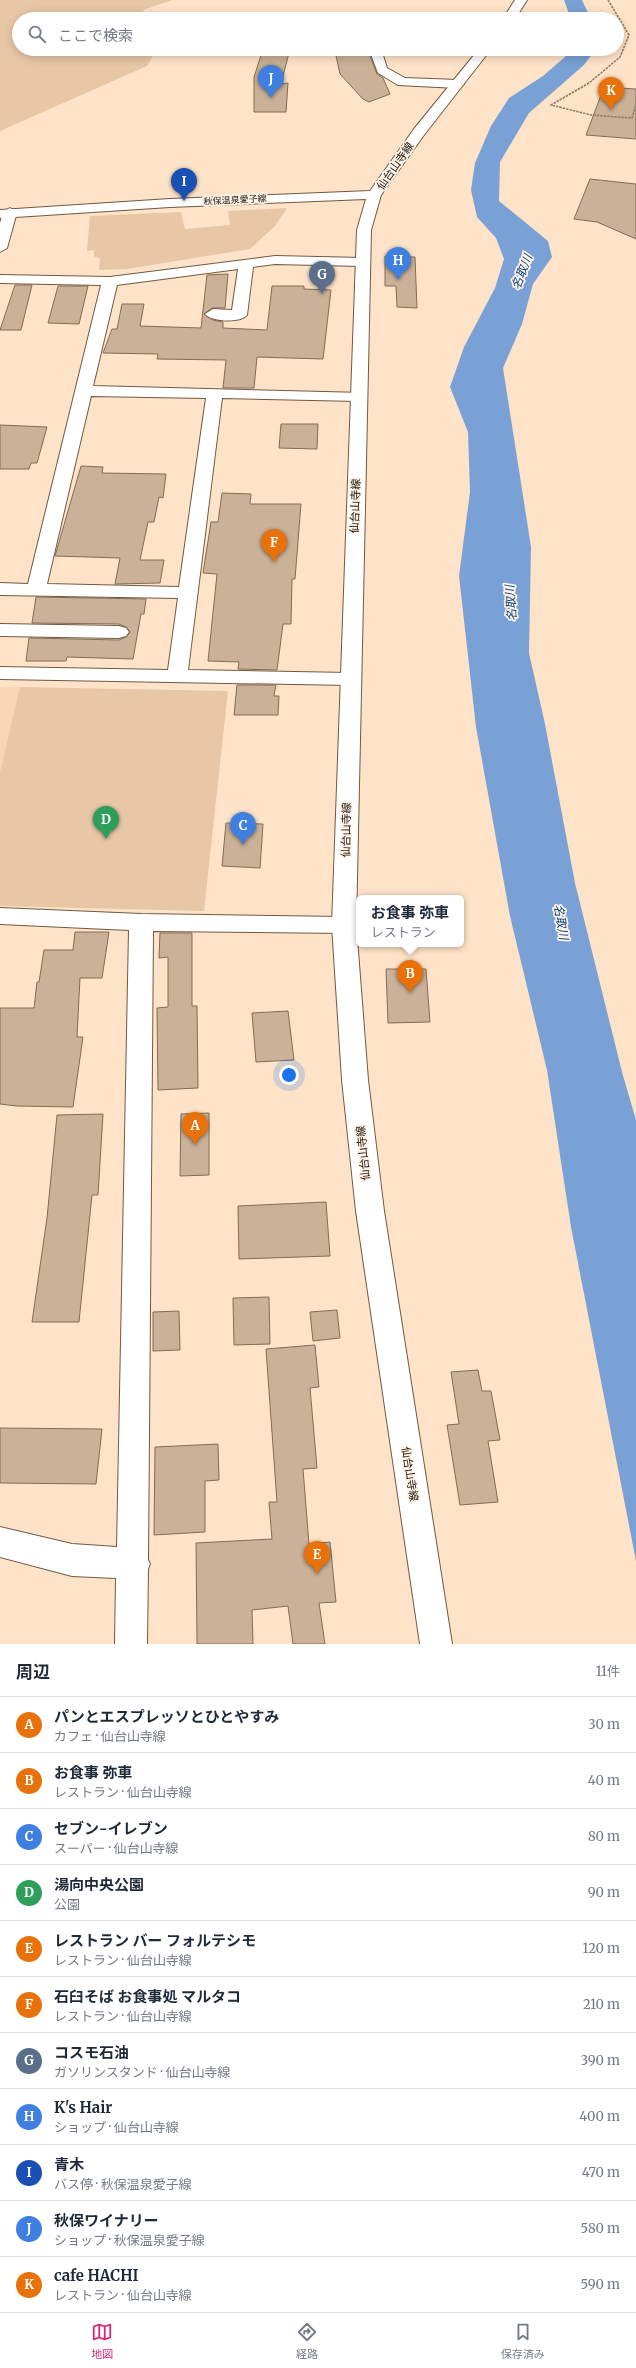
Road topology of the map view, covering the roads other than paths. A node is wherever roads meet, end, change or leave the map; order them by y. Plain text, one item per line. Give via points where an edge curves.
1 (521, 0) edge
2 (513, 12) edge
3 (377, 56) edge
4 (480, 56) edge
5 (458, 84) junction
6 (374, 195) junction
7 (5, 213) edge
8 (0, 248) edge
9 (362, 262) junction
10 (246, 264) junction
11 (0, 279) edge
12 (110, 281) junction
13 (213, 314) dead end
14 (84, 391) junction
15 (215, 393) junction
16 (358, 396) junction
17 (0, 589) edge
18 (36, 590) junction
19 (188, 593) junction
20 (0, 630) edge
21 (119, 632) dead end
22 (0, 672) edge
23 (177, 675) junction
24 (349, 680) junction
25 (0, 916) edge
26 (141, 922) junction
27 (344, 925) junction
28 (0, 1542) edge
29 (134, 1564) junction
30 (131, 1644) edge
31 (436, 1644) edge

1 - 2 street
3 - 5 street via 382,70 402,82
4 - 5 street, 仙台山寺線
5 - 6 street, 仙台山寺線 via 419,132
6 - 7 street, 秋保温泉愛子線
6 - 9 street, 仙台山寺線 via 364,230
7 - 8 street
9 - 10 street via 275,260
9 - 16 street, 仙台山寺線
10 - 12 street
10 - 13 street via 239,315
11 - 12 street
12 - 14 street
14 - 15 street
14 - 18 street
15 - 16 street
15 - 19 street
16 - 24 street, 仙台山寺線
17 - 18 street
18 - 19 street
19 - 23 street
20 - 21 street
22 - 23 street
23 - 24 street
24 - 27 street, 仙台山寺線
25 - 26 street
26 - 27 street
26 - 29 street
27 - 31 street, 仙台山寺線 via 355,1080 370,1211
28 - 29 street via 72,1560
29 - 30 street

